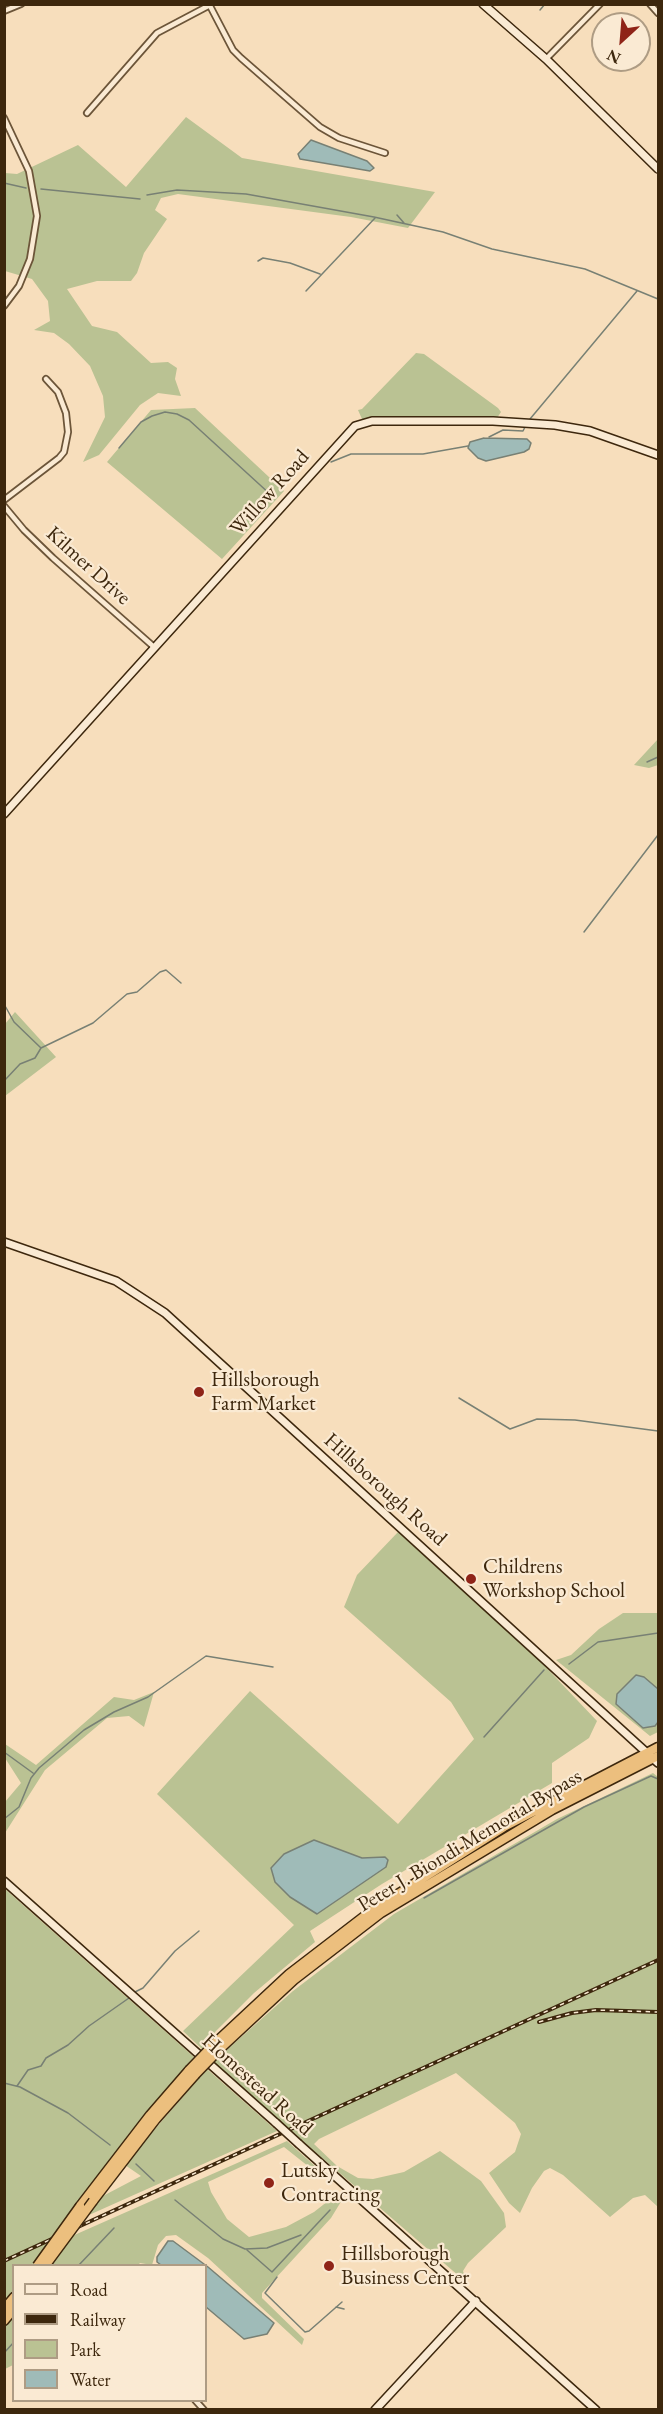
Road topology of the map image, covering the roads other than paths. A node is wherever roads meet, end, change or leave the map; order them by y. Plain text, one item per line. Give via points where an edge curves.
1 (21, 4) edge
2 (483, 4) edge
3 (600, 4) edge
4 (650, 4) edge
5 (210, 5) edge
6 (4, 11) edge
7 (658, 13) edge
8 (546, 59) junction
9 (87, 113) dead end
10 (4, 118) edge
11 (385, 153) dead end
12 (658, 169) edge
13 (4, 306) edge
14 (46, 379) dead end
15 (658, 455) edge
16 (4, 500) edge
17 (4, 506) edge
18 (154, 647) junction
19 (4, 814) edge
20 (4, 1242) edge
21 (658, 1747) edge
22 (654, 1757) edge
23 (4, 1881) edge
24 (192, 2072) junction
25 (38, 2264) edge
26 (46, 2264) edge
27 (476, 2301) junction
28 (375, 2409) edge
29 (596, 2409) edge

1 - 6 street
2 - 8 street
3 - 8 street
4 - 7 street
5 - 9 street via 157,33
5 - 11 street via 233,50 320,127 339,138
8 - 12 street
10 - 13 street via 29,171 37,226 25,274
14 - 16 street via 58,392 66,413 64,452
15 - 18 street, Willow Road via 569,426 493,421 361,423 336,444
17 - 18 street, Kilmer Drive via 53,558
18 - 19 street, Willow Road
20 - 22 street, Hillsborough Road via 116,1281 165,1313
21 - 22 highway, Peter J. Biondi Memorial Bypass
22 - 24 highway, Peter J. Biondi Memorial Bypass, bridge via 504,1827 371,1911 289,1974
23 - 27 street, Homestead Road, bridge
24 - 25 highway, Peter J. Biondi Memorial Bypass, bridge via 150,2115
24 - 26 highway, Peter J. Biondi Memorial Bypass, bridge
27 - 28 street
27 - 29 street, Homestead Road

